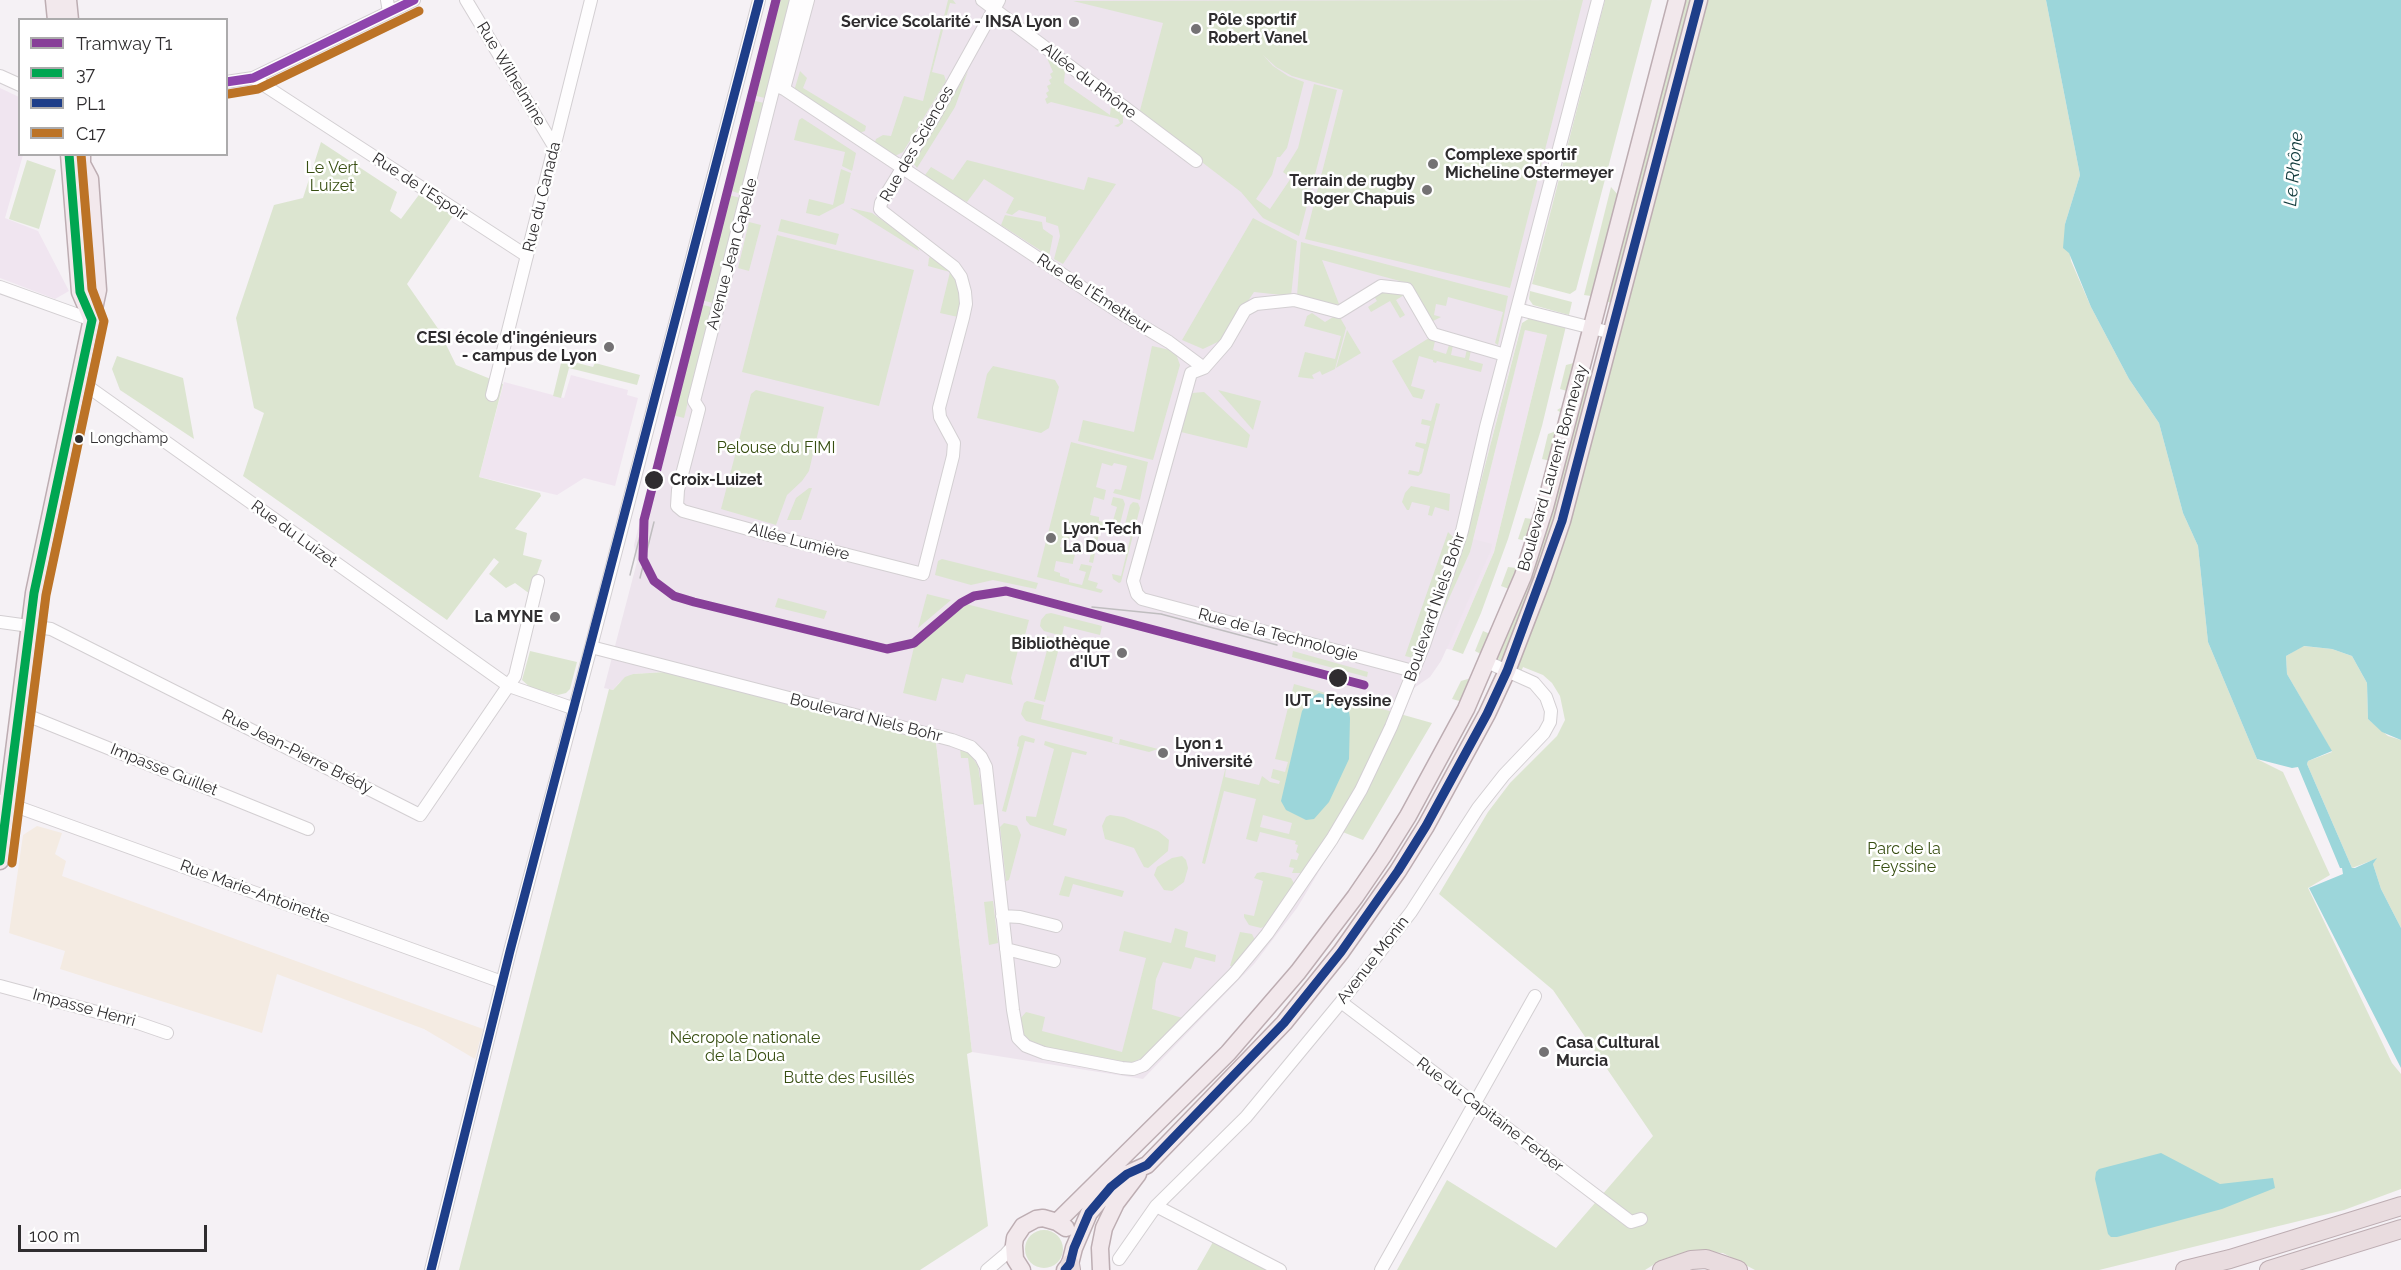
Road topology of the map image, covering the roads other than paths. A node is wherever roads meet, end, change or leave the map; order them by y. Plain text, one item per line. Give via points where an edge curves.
1 (54, 0) edge
2 (68, 0) edge
3 (414, 0) edge
4 (466, 0) edge
5 (591, 0) edge
6 (759, 0) edge
7 (796, 0) edge
8 (808, 0) edge
9 (982, 0) edge
10 (1598, 0) edge
11 (1677, 0) edge
12 (1699, 0) edge
13 (998, 5) edge
14 (388, 6) edge
15 (56, 18) edge
16 (70, 18) edge
17 (0, 76) edge
18 (253, 78) junction
19 (228, 82) edge
20 (18, 84) edge
21 (779, 87) junction
22 (555, 148) junction
23 (69, 156) edge
24 (82, 156) edge
25 (1196, 161) dead end
26 (902, 168) junction
27 (527, 256) junction
28 (0, 287) edge
29 (1517, 309) junction
30 (92, 320) junction
31 (1591, 327) junction
32 (1612, 333) junction
33 (1505, 355) junction
34 (1204, 368) junction
35 (80, 381) junction
36 (492, 394) dead end
37 (677, 506) joint
38 (922, 574) joint
39 (538, 581) dead end
40 (0, 622) edge
41 (31, 627) junction
42 (591, 647) junction
43 (1487, 662) junction
44 (1413, 671) junction
45 (1507, 671) junction
46 (510, 686) junction
47 (575, 709) junction
48 (19, 712) junction
49 (4, 802) edge
50 (308, 829) dead end
51 (0, 861) edge
52 (1002, 916) junction
53 (1056, 926) dead end
54 (1006, 949) junction
55 (1054, 961) dead end
56 (502, 982) junction
57 (0, 986) edge
58 (1535, 996) dead end
59 (1341, 1002) junction
60 (167, 1033) dead end
61 (1474, 1104) junction
62 (1147, 1165) junction
63 (1156, 1206) junction
64 (2396, 1208) edge
65 (1641, 1219) dead end
66 (1058, 1221) junction
67 (2399, 1230) edge
68 (1014, 1245) junction
69 (1119, 1258) dead end
70 (1070, 1263) edge
71 (431, 1270) edge
72 (987, 1270) edge
73 (1022, 1270) edge
74 (1101, 1270) edge
75 (1280, 1270) edge
76 (1381, 1270) edge
77 (1662, 1270) edge
78 (1738, 1270) edge
79 (2185, 1270) edge
80 (2269, 1270) edge

1 - 15 main road
2 - 16 main road
3 - 14 street
4 - 22 street, Rue Wilhelmine
5 - 22 street, Rue du Canada
6 - 42 street
7 - 21 street, Avenue Jean Capelle
8 - 21 street, Avenue Jean Capelle
9 - 13 street, Allée du Rhône
10 - 29 street, Boulevard Niels Bohr
11 - 31 main road, Boulevard Laurent Bonnevay
12 - 32 main road, Boulevard Laurent Bonnevay
13 - 25 street, Allée du Rhône
13 - 26 street, Rue des Sciences
14 - 18 street
17 - 20 street
18 - 19 street
18 - 27 street, Rue de l'Espoir
21 - 26 street, Rue de l'Émetteur
21 - 37 street, Avenue Jean Capelle via 694,401 699,410
22 - 27 street, Rue du Canada
23 - 30 main road via 80,292
24 - 30 main road via 90,179 98,290
26 - 34 street, Rue de l'Émetteur
26 - 38 street, Rue des Sciences via 880,209 954,267 961,277 966,304 939,408 954,443 953,456
27 - 36 street, Rue du Canada
28 - 30 street
29 - 31 street
29 - 33 street, Boulevard Niels Bohr
30 - 35 main road
31 - 32 street
31 - 43 main road, Boulevard Laurent Bonnevay via 1545,507 1523,576
32 - 45 main road, Boulevard Laurent Bonnevay via 1562,521
33 - 34 street via 1433,334 1407,289 1381,286 1339,312 1294,300 1256,304 1245,310 1226,343
33 - 44 street, Boulevard Niels Bohr via 1462,531
34 - 44 street, Rue de la Technologie via 1191,373 1133,580 1137,594 1142,599
35 - 41 main road via 34,593
35 - 46 street, Rue du Luizet
37 - 38 street, Allée Lumière via 771,536
39 - 46 street
40 - 41 street
41 - 46 street, Rue Jean-Pierre Brédy via 51,629 420,815
41 - 48 main road
42 - 47 street
42 - 52 street, Boulevard Niels Bohr via 971,747 986,767
43 - 45 street, Avenue Monin
43 - 66 main road, Boulevard Laurent Bonnevay via 1408,816 1326,937 1228,1053
44 - 54 street, Boulevard Niels Bohr via 1384,745 1361,790 1290,903 1234,974 1144,1065 1122,1068 1026,1046 1016,1032
45 - 59 street, Avenue Monin via 1534,683 1546,698 1550,722 1478,808 1411,912
45 - 62 main road, Boulevard Laurent Bonnevay via 1426,826 1364,921 1284,1023
46 - 47 street, Rue du Luizet
47 - 56 street
48 - 49 main road
48 - 50 street, Impasse Guillet
49 - 51 main road
49 - 56 street, Rue Marie-Antoinette
52 - 53 street
52 - 54 street, Boulevard Niels Bohr
54 - 55 street
56 - 71 street
57 - 60 street, Impasse Henri
58 - 61 street
59 - 61 street, Rue du Capitaine Ferber
59 - 63 street, Avenue Monin via 1246,1117
61 - 65 street, Rue du Capitaine Ferber via 1630,1222
61 - 76 street
62 - 70 main road, Boulevard Laurent Bonnevay via 1111,1187 1089,1214
62 - 74 main road via 1109,1216 1100,1248
63 - 69 street, Avenue Monin
63 - 75 street
64 - 79 highway
66 - 68 main road via 1043,1218 1029,1222 1019,1231
66 - 70 main road, Boulevard Laurent Bonnevay via 1069,1232
67 - 80 highway
68 - 72 street
68 - 73 main road via 1015,1259
77 - 78 highway via 1706,1259

